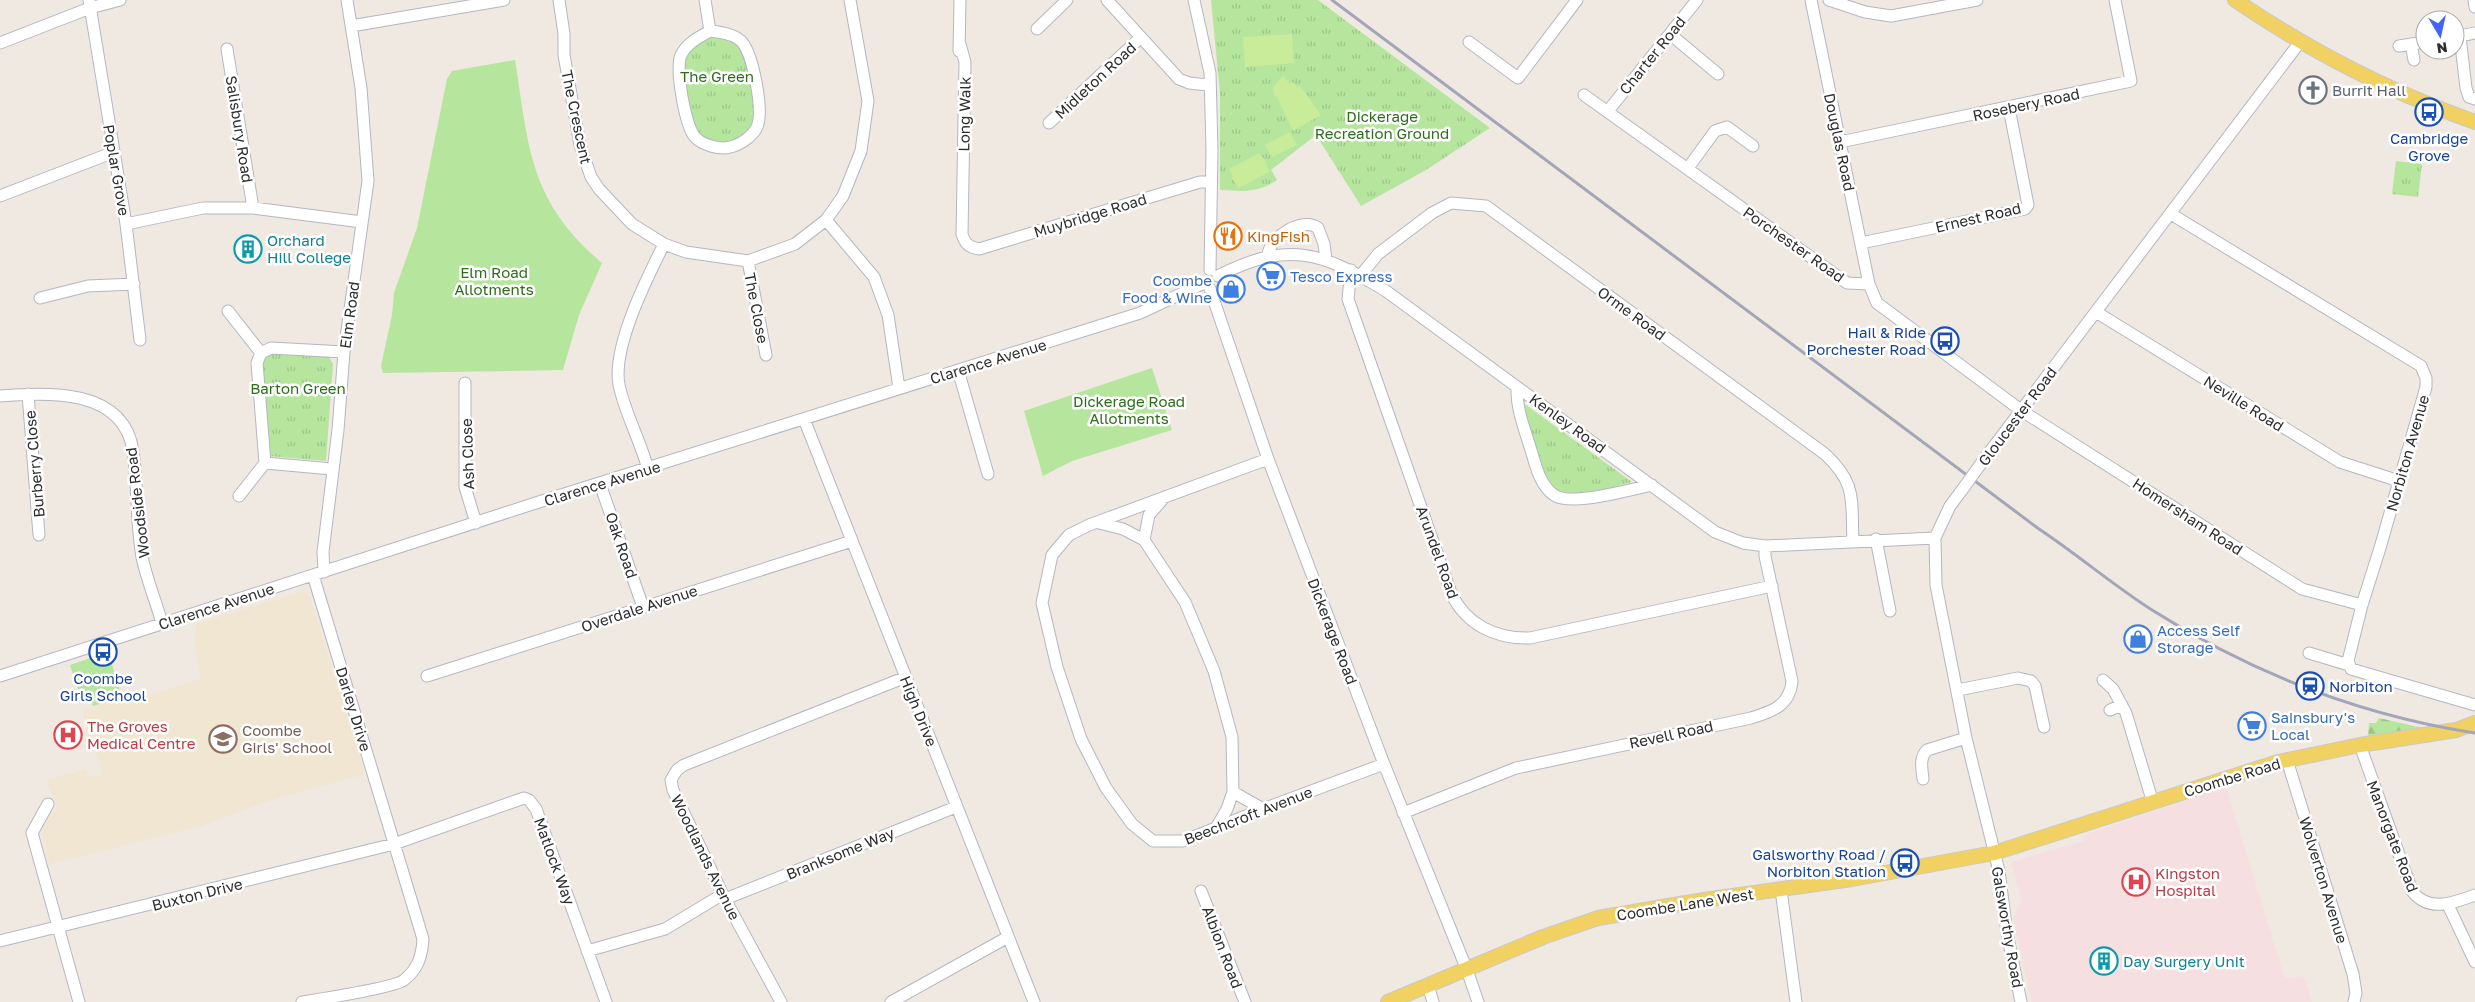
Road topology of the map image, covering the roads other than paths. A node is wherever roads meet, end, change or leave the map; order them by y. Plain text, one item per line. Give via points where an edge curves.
1 (120, 0) edge
2 (347, 0) edge
3 (504, 0) edge
4 (559, 0) edge
5 (705, 0) edge
6 (850, 0) edge
7 (960, 0) edge
8 (1067, 0) edge
9 (1107, 0) edge
10 (1194, 0) edge
11 (1577, 0) edge
12 (1697, 0) edge
13 (1814, 0) edge
14 (1829, 0) edge
15 (1869, 0) edge
16 (1977, 0) edge
17 (2115, 0) edge
18 (2474, 0) edge
19 (2242, 2) edge
20 (89, 4) edge
21 (2475, 7) edge
22 (1866, 12) junction
23 (351, 26) junction
24 (1037, 28) dead end
25 (710, 31) junction
26 (1670, 34) junction
27 (1141, 37) junction
28 (1469, 42) dead end
29 (2300, 42) junction
30 (0, 43) edge
31 (2415, 43) edge
32 (2411, 44) junction
33 (2399, 46) dead end
34 (227, 49) dead end
35 (2414, 60) dead end
36 (2462, 60) edge
37 (1718, 74) dead end
38 (1208, 85) junction
39 (1584, 95) dead end
40 (2475, 99) edge
41 (2009, 108) junction
42 (1608, 110) junction
43 (2475, 122) edge
44 (1049, 123) dead end
45 (1840, 142) junction
46 (1753, 146) dead end
47 (114, 152) junction
48 (1688, 168) junction
49 (1210, 182) junction
50 (0, 196) edge
51 (253, 208) junction
52 (2171, 214) junction
53 (826, 220) junction
54 (362, 222) junction
55 (126, 224) junction
56 (1861, 243) junction
57 (664, 244) junction
58 (970, 247) joint
59 (1268, 255) junction
60 (1326, 260) junction
61 (748, 261) junction
62 (1214, 273) junction
63 (1356, 273) junction
64 (134, 284) junction
65 (1869, 284) junction
66 (1206, 286) junction
67 (40, 298) dead end
68 (228, 311) dead end
69 (2096, 312) junction
70 (140, 340) dead end
71 (344, 352) junction
72 (261, 353) junction
73 (766, 355) dead end
74 (958, 370) junction
75 (465, 383) dead end
76 (1518, 387) junction
77 (899, 388) junction
78 (28, 394) junction
79 (0, 396) edge
80 (2022, 410) junction
81 (804, 419) junction
82 (1268, 460) junction
83 (265, 463) junction
84 (332, 469) junction
85 (648, 469) junction
86 (988, 474) dead end
87 (2399, 481) junction
88 (600, 484) junction
89 (1652, 485) junction
90 (239, 496) dead end
91 (1165, 497) junction
92 (476, 523) junction
93 (1099, 523) junction
94 (39, 535) dead end
95 (1935, 538) junction
96 (1876, 539) junction
97 (1144, 540) junction
98 (1853, 540) junction
99 (852, 541) junction
100 (1765, 546) junction
101 (318, 574) junction
102 (1772, 586) junction
103 (2362, 605) junction
104 (643, 607) junction
105 (1890, 611) dead end
106 (162, 624) junction
107 (2309, 653) dead end
108 (2348, 665) junction
109 (0, 676) edge
110 (427, 676) dead end
111 (906, 678) junction
112 (2103, 680) dead end
113 (1958, 690) junction
114 (2475, 704) edge
115 (2122, 705) junction
116 (2110, 710) dead end
117 (2475, 723) edge
118 (2044, 728) dead end
119 (1966, 738) junction
120 (2360, 744) junction
121 (2287, 760) junction
122 (1384, 764) junction
123 (1923, 779) dead end
124 (1233, 792) junction
125 (2152, 803) junction
126 (48, 804) dead end
127 (956, 807) junction
128 (1262, 808) junction
129 (1403, 813) junction
130 (1216, 828) junction
131 (394, 844) junction
132 (1994, 853) junction
133 (1781, 890) junction
134 (1201, 891) dead end
135 (2475, 895) edge
136 (724, 897) junction
137 (2448, 905) junction
138 (59, 928) junction
139 (1008, 937) junction
140 (0, 941) edge
141 (587, 951) junction
142 (2475, 962) edge
143 (1467, 970) junction
144 (1428, 985) junction
145 (79, 1002) edge
146 (302, 1002) edge
147 (606, 1002) edge
148 (781, 1002) edge
149 (891, 1002) edge
150 (1034, 1002) edge
151 (1244, 1002) edge
152 (1388, 1002) edge
153 (1434, 1002) edge
154 (1478, 1002) edge
155 (1796, 1002) edge
156 (2021, 1002) edge
157 (2354, 1002) edge

1 - 20 street
2 - 23 street, Elm Road
3 - 23 street
4 - 57 street, The Crescent via 564,55 577,129 591,177 620,214
5 - 25 street
6 - 53 street, The Crescent via 868,101 861,151 843,196
7 - 58 street, Long Walk via 958,143 962,234
8 - 24 street
9 - 27 street
10 - 38 street via 1209,64
11 - 28 street via 1518,78
12 - 26 street, Charter Road
13 - 45 street, Douglas Road
14 - 22 street
15 - 22 street
16 - 22 street via 1905,15
17 - 41 street, Rosebery Road via 2131,81
18 - 21 street
19 - 29 main road
20 - 30 street
20 - 47 street, Poplar Grove
23 - 54 street, Elm Road via 367,148 368,180
25 - 25 street via 724,32 741,41 751,60 760,113 757,128 743,142 728,148 709,146 695,137 688,124 679,74 681,56 691,42
26 - 37 street
26 - 42 street, Charter Road
27 - 38 street via 1179,79
27 - 44 street, Midleton Road
29 - 43 main road via 2377,83
29 - 52 street, Gloucester Road
31 - 32 street
32 - 33 street
32 - 35 street
34 - 51 street, Salisbury Road
36 - 40 street via 2469,97
38 - 49 street via 1212,123
39 - 42 street, Porchester Road
41 - 45 street, Rosebery Road
41 - 56 street, Ernest Road via 2028,205 2025,209
42 - 48 street, Porchester Road
45 - 56 street, Douglas Road
46 - 48 street via 1727,128 1721,128 1715,131
47 - 50 street
47 - 55 street, Poplar Grove
48 - 65 street, Porchester Road via 1847,282
49 - 58 street, Muybridge Road via 1200,182 979,249
49 - 62 street
51 - 54 street
51 - 55 street via 203,208
52 - 69 street, Gloucester Road
52 - 87 street, Norbiton Avenue via 2421,366 2426,386
53 - 61 street, The Crescent via 795,244
53 - 77 street via 874,277 888,315
54 - 71 street, Elm Road
55 - 64 street, Poplar Grove
56 - 65 street, Douglas Road
57 - 61 street, The Crescent via 686,252
57 - 85 street via 622,341 618,365 622,394
59 - 60 street, Kenley Road via 1295,254
59 - 60 street via 1268,248 1275,241 1298,226 1310,224 1318,228
59 - 62 street, Kenley Road
60 - 63 street, Kenley Road
61 - 73 street, The Close
62 - 66 street via 1217,285
63 - 76 street, Kenley Road via 1386,291
63 - 98 street, Orme Road via 1432,213 1451,203 1486,206 1825,454 1842,470 1849,484
63 - 102 street, Arundel Road via 1348,299 1451,593 1456,604 1473,622 1504,636 1530,638
64 - 67 street via 88,286
64 - 70 street, Poplar Grove
65 - 80 street via 1877,303
66 - 74 street, Clarence Avenue via 1145,311
66 - 82 street, Dickerage Road
68 - 72 street
69 - 80 street, Gloucester Road
69 - 87 street, Neville Road via 2340,462
71 - 72 street via 271,348
71 - 84 street, Elm Road
72 - 83 street via 257,363
74 - 77 street, Clarence Avenue
74 - 86 street
75 - 92 street, Ash Close via 466,487
76 - 89 street, Kenley Road
76 - 89 street via 1516,403 1537,467 1544,485 1554,496 1572,500
77 - 81 street, Clarence Avenue
78 - 79 street, Woodside Road
78 - 94 street, Burberry Close
78 - 106 street, Woodside Road via 82,398 108,409 124,425 133,448 142,557
80 - 95 street, Gloucester Road, bridge via 1950,506
80 - 103 street, Homersham Road via 2302,589
81 - 85 street, Clarence Avenue
81 - 99 street, High Drive
82 - 91 street, Beechcroft Avenue
82 - 122 street, Dickerage Road
83 - 84 street
83 - 90 street
84 - 101 street, Elm Road
85 - 88 street, Clarence Avenue
87 - 103 street, Norbiton Avenue
88 - 92 street, Clarence Avenue
88 - 104 street, Oak Road
89 - 100 street, Kenley Road via 1715,532 1743,543
91 - 93 street, Beechcroft Avenue
91 - 97 street via 1149,515
92 - 101 street, Clarence Avenue
93 - 97 street via 1123,529
93 - 130 street, Beechcroft Avenue via 1070,535 1052,556 1042,603 1057,667 1081,739 1106,788 1132,824 1153,841 1183,841
95 - 96 street, Kenley Road
95 - 113 street, Gloucester Road via 1936,585
96 - 98 street, Kenley Road
96 - 105 street
97 - 124 street via 1185,602 1214,671 1232,737
98 - 100 street, Kenley Road
99 - 104 street, Overdale Avenue
99 - 111 street, High Drive
100 - 102 street, Revell Road
101 - 106 street, Clarence Avenue
101 - 131 street, Darley Drive
102 - 129 street, Revell Road via 1792,682 1791,691 1782,705 1772,712 1516,768
103 - 108 street, Norbiton Avenue
104 - 110 street, Overdale Avenue
106 - 109 street, Clarence Avenue
107 - 108 street
108 - 114 street via 2351,669
111 - 127 street, High Drive
111 - 136 street, Woodlands Avenue via 677,770 671,780 673,790
112 - 115 street via 2113,689
113 - 118 street via 2025,678 2035,686
113 - 119 street, Gloucester Road
115 - 116 street
115 - 125 street
117 - 120 main road, Coombe Road via 2438,733
119 - 123 street via 1920,749
119 - 132 street, Gloucester Road
120 - 121 main road, Coombe Road
120 - 137 street, Manorgate Road via 2412,891 2426,902
121 - 125 main road, Coombe Road
121 - 157 street, Wolverton Avenue via 2353,974
122 - 128 street, Beechcroft Avenue
122 - 129 street, Dickerage Road
124 - 128 street
124 - 130 street
125 - 132 main road, Coombe Road
126 - 138 street via 32,833
127 - 136 street, Branksome Way
127 - 139 street, High Drive
128 - 130 street, Beechcroft Avenue
129 - 143 street, Dickerage Road
131 - 138 street, Buxton Drive
131 - 141 street, Matlock Way via 516,800 529,800 536,809
131 - 146 street, Darley Drive via 423,939 420,961 403,981 393,985
132 - 133 main road, Coombe Lane West
132 - 156 street, Galsworthy Road
133 - 143 main road, Coombe Lane West via 1598,918 1542,937
133 - 155 street
134 - 151 street, Albion Road
135 - 137 street
136 - 141 street, Branksome Way via 665,929
136 - 148 street, Woodlands Avenue
137 - 142 street
138 - 140 street, Buxton Drive
138 - 145 street
139 - 149 street
139 - 150 street, High Drive
141 - 147 street, Matlock Way
143 - 144 main road, Coombe Lane West
143 - 154 street, Dickerage Road
144 - 152 main road, Coombe Lane West
144 - 153 street

